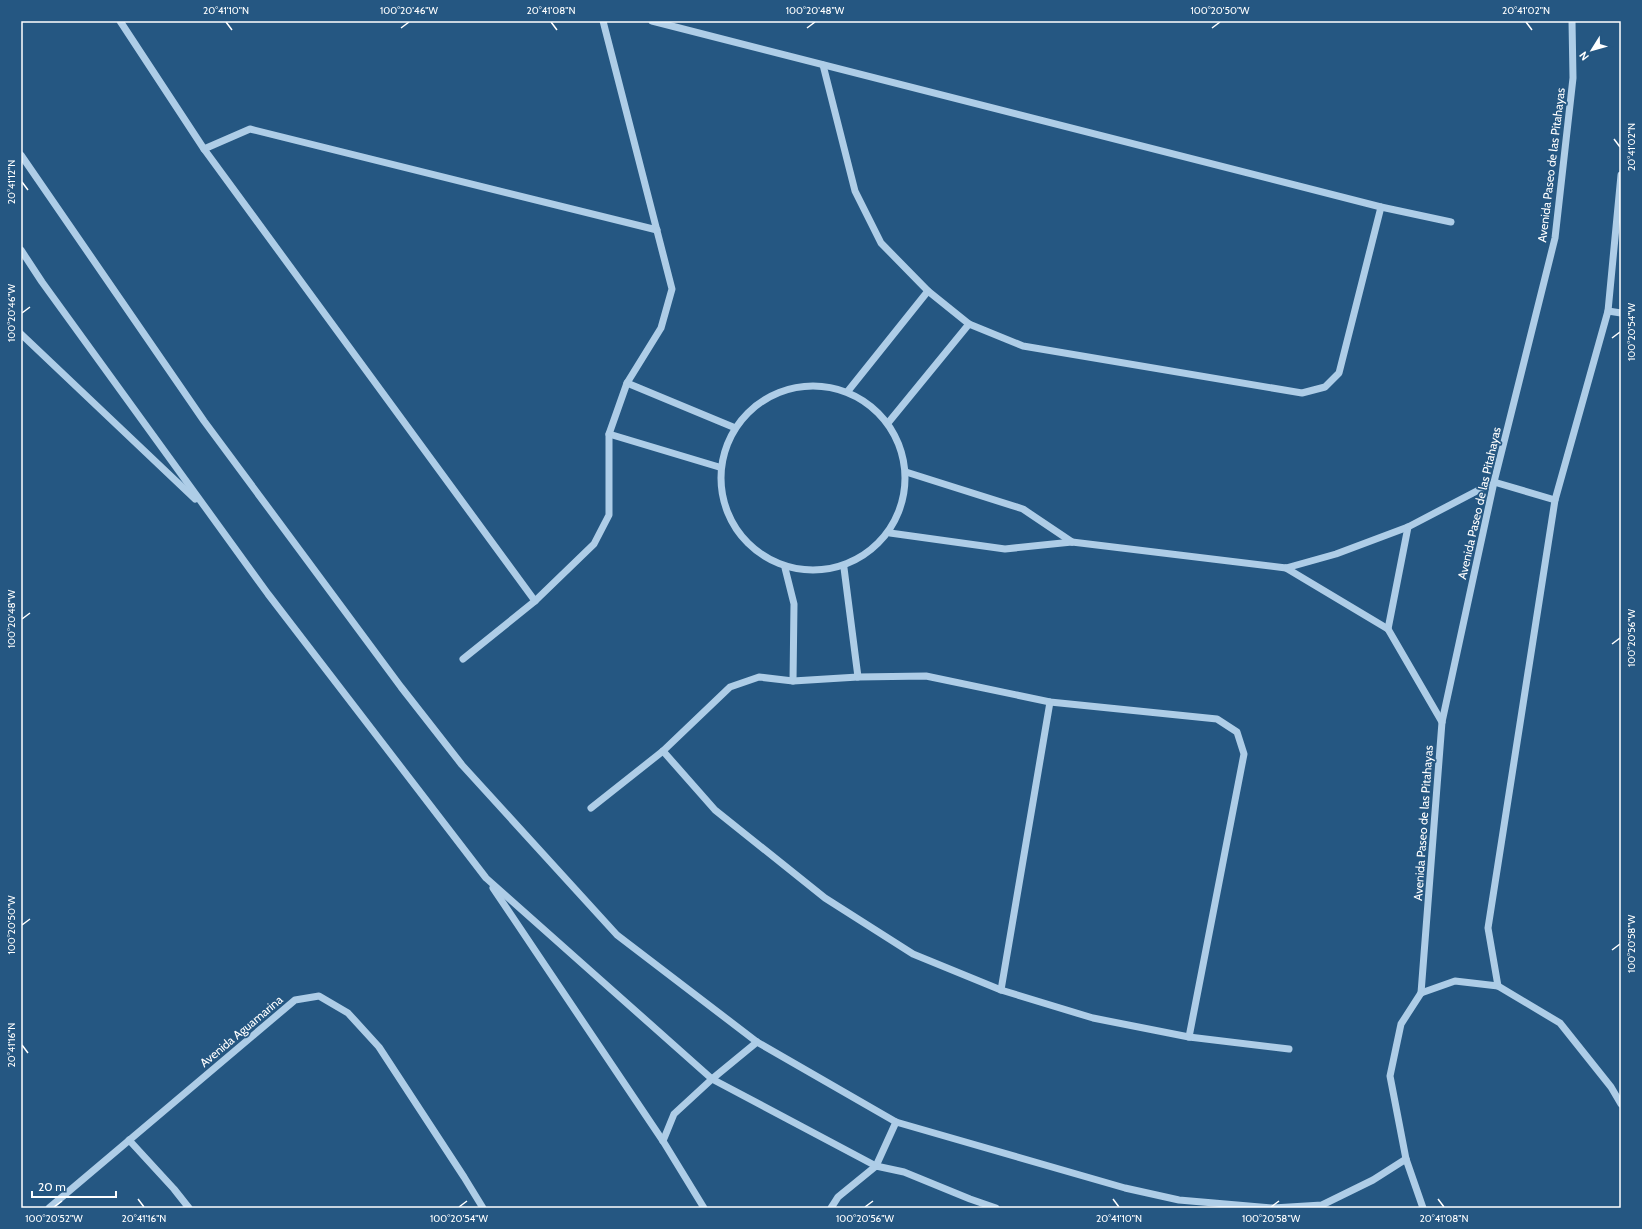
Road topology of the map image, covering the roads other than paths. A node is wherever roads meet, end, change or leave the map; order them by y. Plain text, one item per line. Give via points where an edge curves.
1 (120, 21) edge
2 (603, 21) edge
3 (652, 21) edge
4 (1572, 21) edge
5 (823, 65) junction
6 (204, 149) junction
7 (21, 155) edge
8 (1621, 175) edge
9 (1380, 207) junction
10 (1451, 222) dead end
11 (657, 230) junction
12 (21, 250) edge
13 (928, 291) junction
14 (1608, 311) junction
15 (1621, 313) edge
16 (969, 324) junction
17 (21, 334) edge
18 (627, 383) junction
19 (848, 391) junction
20 (888, 423) junction
21 (733, 427) junction
22 (610, 434) junction
23 (719, 467) junction
24 (906, 472) junction
25 (1494, 482) junction
26 (1555, 500) junction
27 (208, 510) junction
28 (1408, 526) junction
29 (890, 533) junction
30 (1072, 542) junction
31 (785, 568) junction
32 (844, 568) junction
33 (1286, 568) junction
34 (535, 601) junction
35 (1388, 629) junction
36 (463, 660) dead end
37 (858, 677) junction
38 (793, 681) junction
39 (1050, 702) junction
40 (1442, 722) junction
41 (662, 751) junction
42 (591, 808) dead end
43 (486, 878) junction
44 (1498, 986) junction
45 (1001, 990) junction
46 (1421, 993) junction
47 (1189, 1037) junction
48 (757, 1042) junction
49 (1289, 1049) dead end
50 (712, 1079) junction
51 (1621, 1104) edge
52 (896, 1122) junction
53 (129, 1140) junction
54 (663, 1141) junction
55 (1406, 1159) junction
56 (876, 1166) junction
57 (49, 1208) edge
58 (189, 1208) edge
59 (483, 1208) edge
60 (704, 1208) edge
61 (831, 1208) edge
62 (996, 1208) edge
63 (1423, 1208) edge

1 - 6 street
2 - 11 street
3 - 5 street
4 - 25 street, Avenida Paseo de las Pitahayas via 1573,78 1555,238
5 - 9 street
5 - 13 street via 855,191 881,243
6 - 11 street via 250,129
6 - 34 street
7 - 48 street via 204,421 462,765 617,935
8 - 14 street
9 - 10 street
9 - 16 street via 1339,373 1326,387 1302,393 1023,346
11 - 18 street via 672,289 661,328
12 - 27 street
13 - 16 street
13 - 19 street
14 - 15 street
14 - 26 street
16 - 20 street
17 - 27 street
18 - 21 street
18 - 22 street
19 - 20 street via 870,404
19 - 21 street via 805,384 798,386 764,397
20 - 24 street via 901,446
21 - 23 street
22 - 23 street
22 - 34 street via 609,515 594,544
23 - 31 street via 724,510 748,546
24 - 29 street via 902,505
24 - 30 street via 1023,509
25 - 26 street
25 - 28 street
25 - 40 street, Avenida Paseo de las Pitahayas
26 - 44 street via 1488,928
27 - 43 street via 268,594
28 - 33 street via 1336,554
28 - 35 street
29 - 30 street via 1005,549
29 - 32 street
30 - 33 street
31 - 32 street
31 - 38 street via 794,604
32 - 37 street
33 - 35 street
34 - 36 street
35 - 40 street
37 - 38 street
37 - 39 street via 926,676
38 - 41 street via 759,677 730,687
39 - 45 street
39 - 47 street via 1216,719 1237,732 1244,754
40 - 46 street, Avenida Paseo de las Pitahayas
41 - 42 street
41 - 45 street via 716,810 825,898 912,954
43 - 50 street
43 - 54 street
44 - 46 street via 1455,981
44 - 51 street via 1560,1023 1611,1087
45 - 47 street via 1093,1018
46 - 55 street via 1401,1024 1390,1076
47 - 49 street
48 - 50 street
48 - 52 street
50 - 54 street via 674,1114
50 - 56 street
52 - 55 street via 1125,1188 1179,1200 1273,1208 1322,1205 1373,1180
52 - 56 street
53 - 57 street, Avenida Aguamarina
53 - 58 street
53 - 59 street, Avenida Aguamarina via 295,1000 319,996 348,1013 379,1047
54 - 60 street
55 - 63 street
56 - 61 street via 838,1197
56 - 62 street via 904,1172

